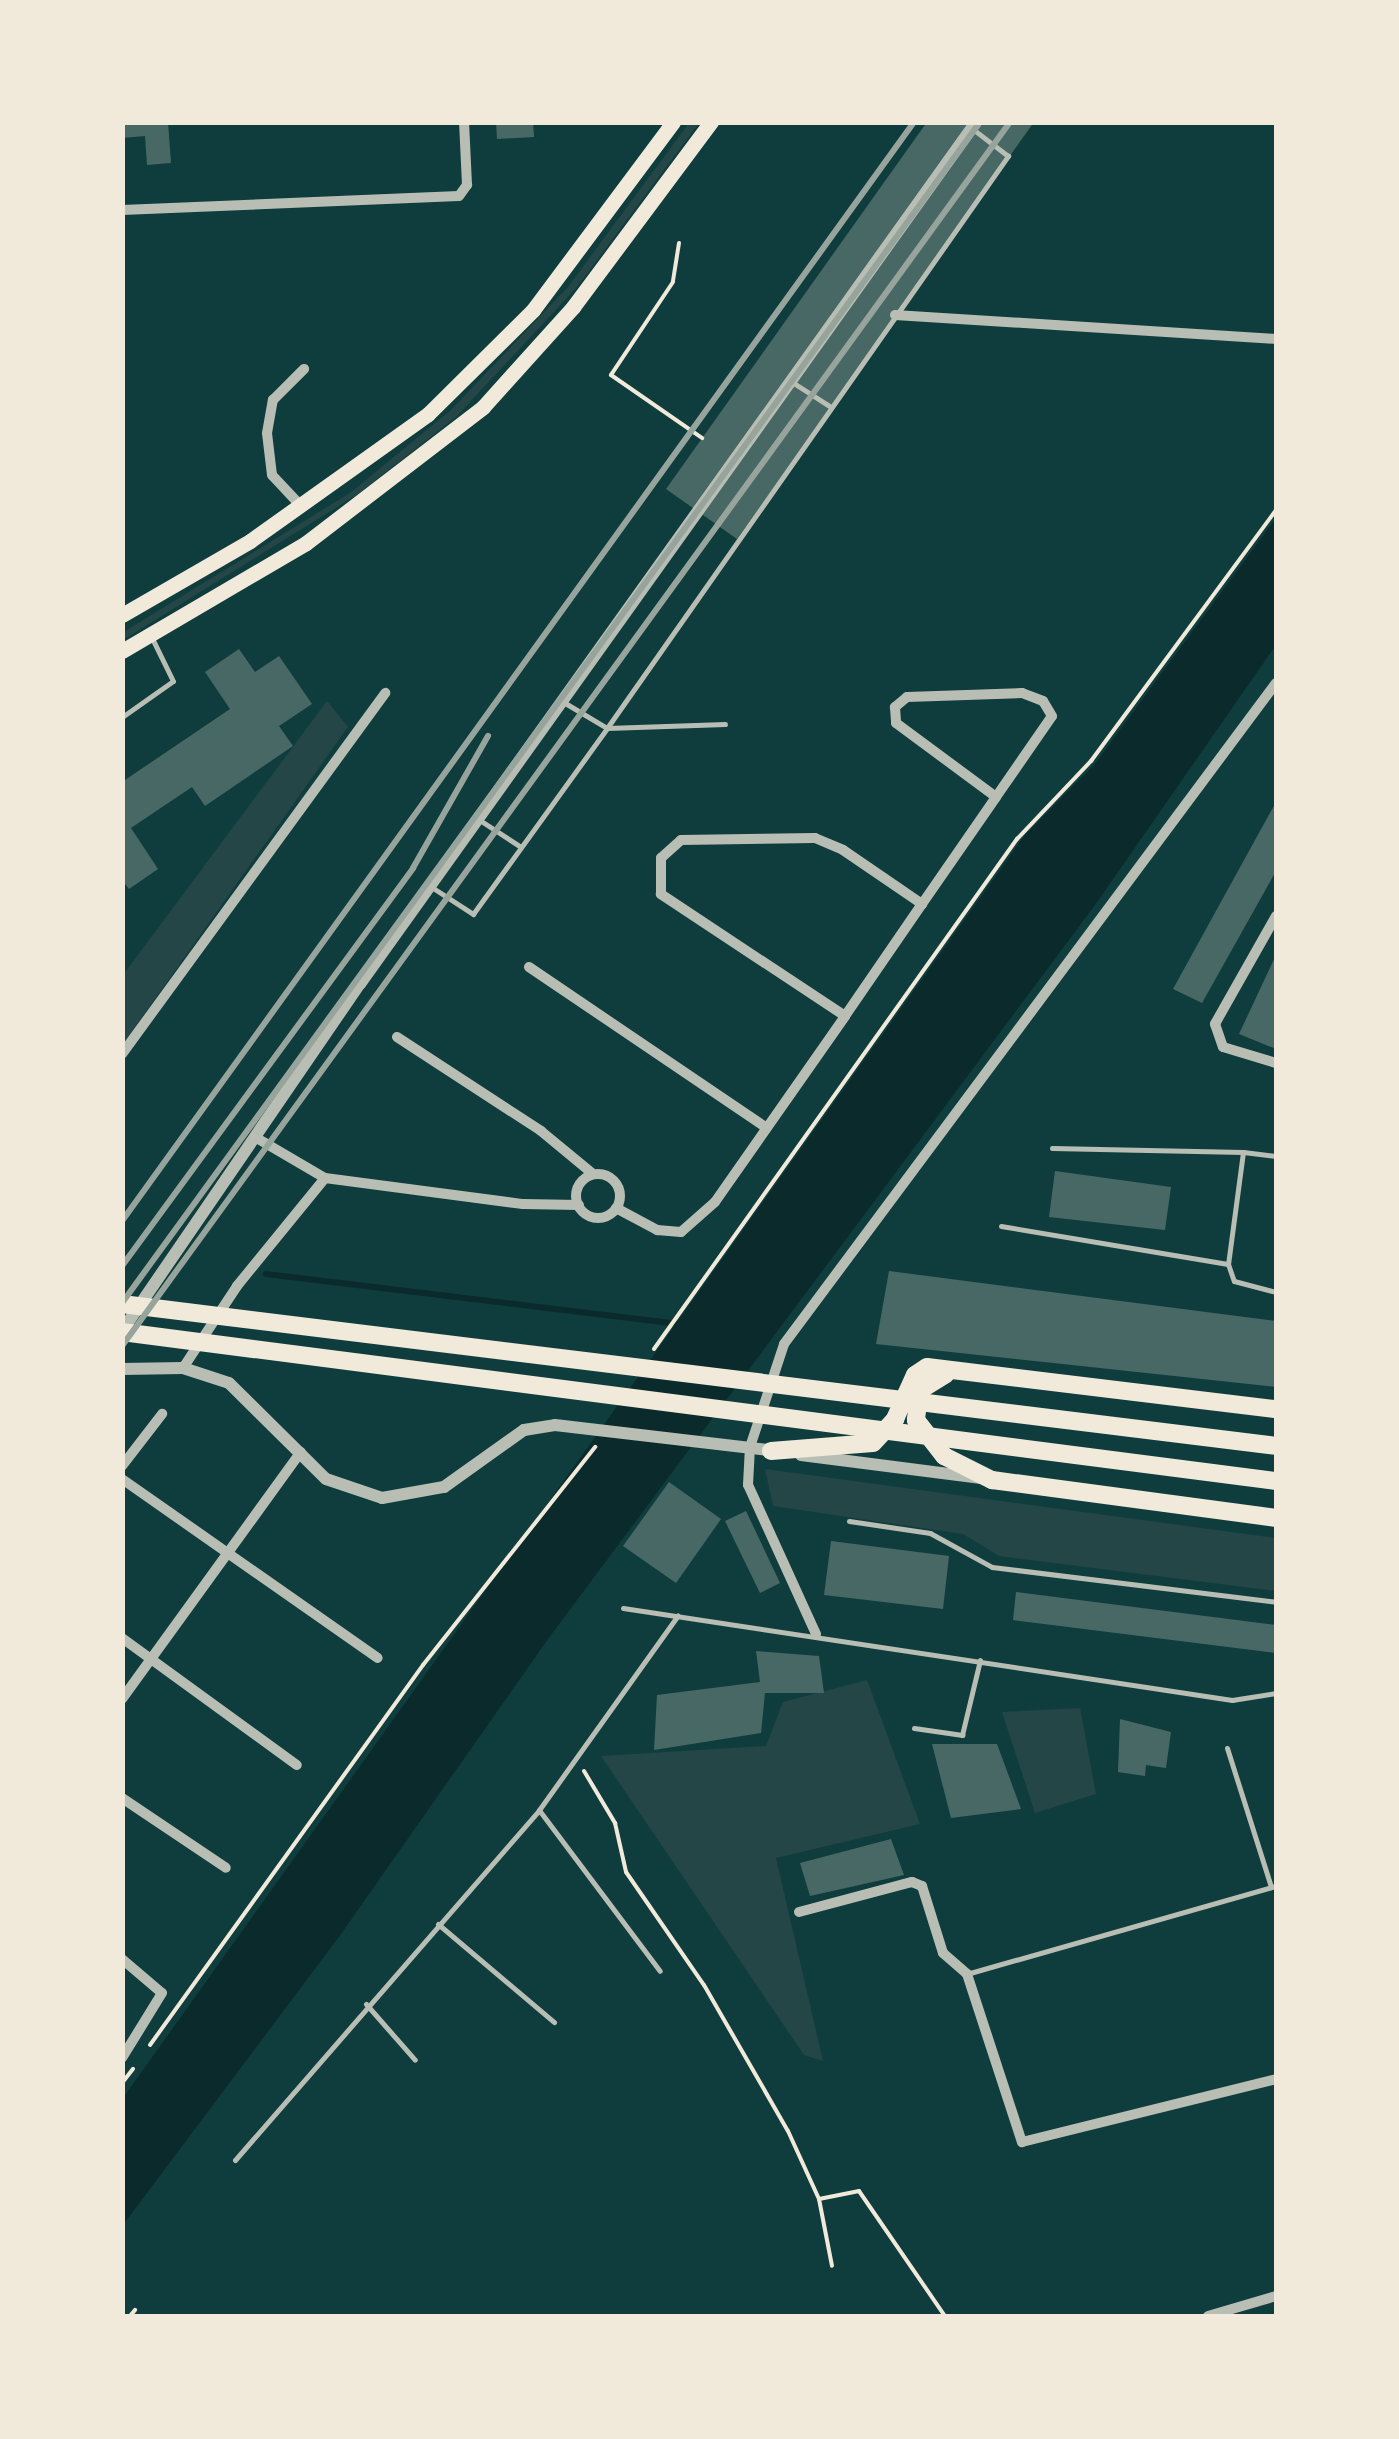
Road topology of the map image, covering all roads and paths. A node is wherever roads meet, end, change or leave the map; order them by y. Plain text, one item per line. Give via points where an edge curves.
1 (464, 122) edge
2 (673, 122) edge
3 (711, 122) edge
4 (974, 126) edge
5 (122, 210) edge
6 (679, 243) dead end
7 (896, 315) junction
8 (1276, 338) edge
9 (304, 368) dead end
10 (791, 381) junction
11 (831, 407) junction
12 (702, 438) dead end
13 (300, 506) junction
14 (1276, 510) edge
15 (122, 614) edge
16 (150, 635) junction
17 (123, 651) edge
18 (1276, 683) edge
19 (385, 693) dead end
20 (562, 702) junction
21 (122, 717) edge
22 (725, 724) dead end
23 (607, 728) junction
24 (996, 797) junction
25 (478, 820) junction
26 (521, 847) junction
27 (430, 886) junction
28 (922, 904) junction
29 (1276, 918) edge
30 (529, 968) dead end
31 (844, 1016) junction
32 (397, 1038) dead end
33 (122, 1054) edge
34 (1276, 1063) edge
35 (767, 1128) junction
36 (256, 1138) junction
37 (1052, 1148) dead end
38 (1243, 1152) junction
39 (1276, 1156) edge
40 (593, 1174) junction
41 (325, 1178) junction
42 (578, 1205) junction
43 (616, 1208) junction
44 (1002, 1226) dead end
45 (1228, 1264) junction
46 (1276, 1292) edge
47 (122, 1304) edge
48 (122, 1331) edge
49 (646, 1363) dead end
50 (182, 1368) junction
51 (122, 1370) edge
52 (987, 1375) junction
53 (1276, 1410) edge
54 (162, 1414) dead end
55 (599, 1442) dead end
56 (1276, 1446) edge
57 (750, 1448) junction
58 (771, 1451) junction
59 (301, 1452) junction
60 (122, 1466) edge
61 (122, 1479) edge
62 (992, 1480) junction
63 (1276, 1482) edge
64 (1276, 1518) edge
65 (848, 1521) dead end
66 (226, 1552) junction
67 (1276, 1602) edge
68 (624, 1608) dead end
69 (678, 1615) junction
70 (816, 1634) junction
71 (122, 1638) edge
72 (378, 1658) dead end
73 (151, 1659) junction
74 (980, 1660) junction
75 (1276, 1693) edge
76 (122, 1699) edge
77 (914, 1728) dead end
78 (1227, 1748) dead end
79 (576, 1758) junction
80 (297, 1766) dead end
81 (122, 1798) edge
82 (540, 1810) junction
83 (226, 1868) dead end
84 (1274, 1886) edge
85 (799, 1912) dead end
86 (438, 1923) junction
87 (122, 1959) edge
88 (660, 1971) dead end
89 (967, 1974) junction
90 (366, 2004) junction
91 (554, 2022) dead end
92 (146, 2050) dead end
93 (122, 2058) edge
94 (415, 2060) dead end
95 (134, 2067) dead end
96 (1276, 2079) edge
97 (122, 2083) edge
98 (235, 2160) dead end
99 (819, 2199) junction
100 (832, 2266) dead end
101 (1276, 2296) edge
102 (135, 2310) dead end
103 (130, 2316) edge
104 (945, 2316) edge
105 (1208, 2316) edge

1 - 5 street via 466,185 459,196
2 - 13 main road via 570,266 486,362 428,414
3 - 16 main road via 572,308 470,419 306,543
4 - 7 lane via 1008,156
4 - 10 street
6 - 12 path via 674,282 612,375
7 - 8 street
7 - 11 lane
9 - 13 street via 273,400 267,433 272,475
10 - 11 lane
10 - 20 street
11 - 23 lane
13 - 15 main road
14 - 49 path via 1091,761 1017,839
16 - 17 main road
16 - 21 lane via 174,681
18 - 57 street via 784,1344
19 - 33 street
20 - 23 lane
20 - 25 street
22 - 23 lane
23 - 26 lane
24 - 24 street via 1052,716 1043,701 1022,693 907,697 895,707 896,723
24 - 28 street
25 - 26 lane
25 - 27 street
26 - 27 lane via 473,914
27 - 36 street
28 - 31 street
28 - 31 street via 815,838 681,840 662,858 660,894
29 - 34 street via 1215,1024 1224,1046
30 - 35 street
31 - 35 street
32 - 40 street via 541,1131
35 - 43 street via 715,1202 681,1232 657,1230
36 - 41 street
36 - 48 street
37 - 38 lane
38 - 39 lane
38 - 45 lane
40 - 42 street via 580,1183
40 - 43 street via 618,1186
41 - 42 street
41 - 50 street via 237,1286
42 - 43 street via 596,1217
44 - 45 lane
45 - 46 lane via 1234,1281
47 - 56 main road
48 - 63 main road
50 - 51 street
50 - 59 street via 229,1383
52 - 53 main road
52 - 58 main road via 927,1367 915,1375 896,1419 873,1442
52 - 62 main road via 930,1378 914,1409 930,1444
54 - 60 street
55 - 92 path via 423,1665
57 - 58 street
57 - 59 street via 583,1426 524,1430 444,1487 395,1498 347,1490
57 - 70 street via 750,1496
58 - 62 street
59 - 66 street
61 - 66 street
62 - 64 main road
65 - 67 lane via 930,1533 992,1567
66 - 72 street
66 - 73 street
68 - 69 lane
69 - 70 lane
69 - 79 lane
70 - 74 lane
71 - 73 street
73 - 76 street
73 - 80 street
74 - 75 lane via 1232,1700
74 - 77 lane via 962,1735
78 - 84 lane
79 - 82 lane
79 - 99 path via 615,1823 626,1872 704,1986 788,2131
81 - 83 street
82 - 86 lane
82 - 88 lane
84 - 89 lane
85 - 89 street via 917,1883 942,1953
86 - 90 lane
86 - 91 lane
87 - 93 street via 162,1993
89 - 96 street via 1022,2142
90 - 94 lane
90 - 98 lane
95 - 97 path
99 - 100 path
99 - 104 path via 859,2191
101 - 105 street
102 - 103 path

